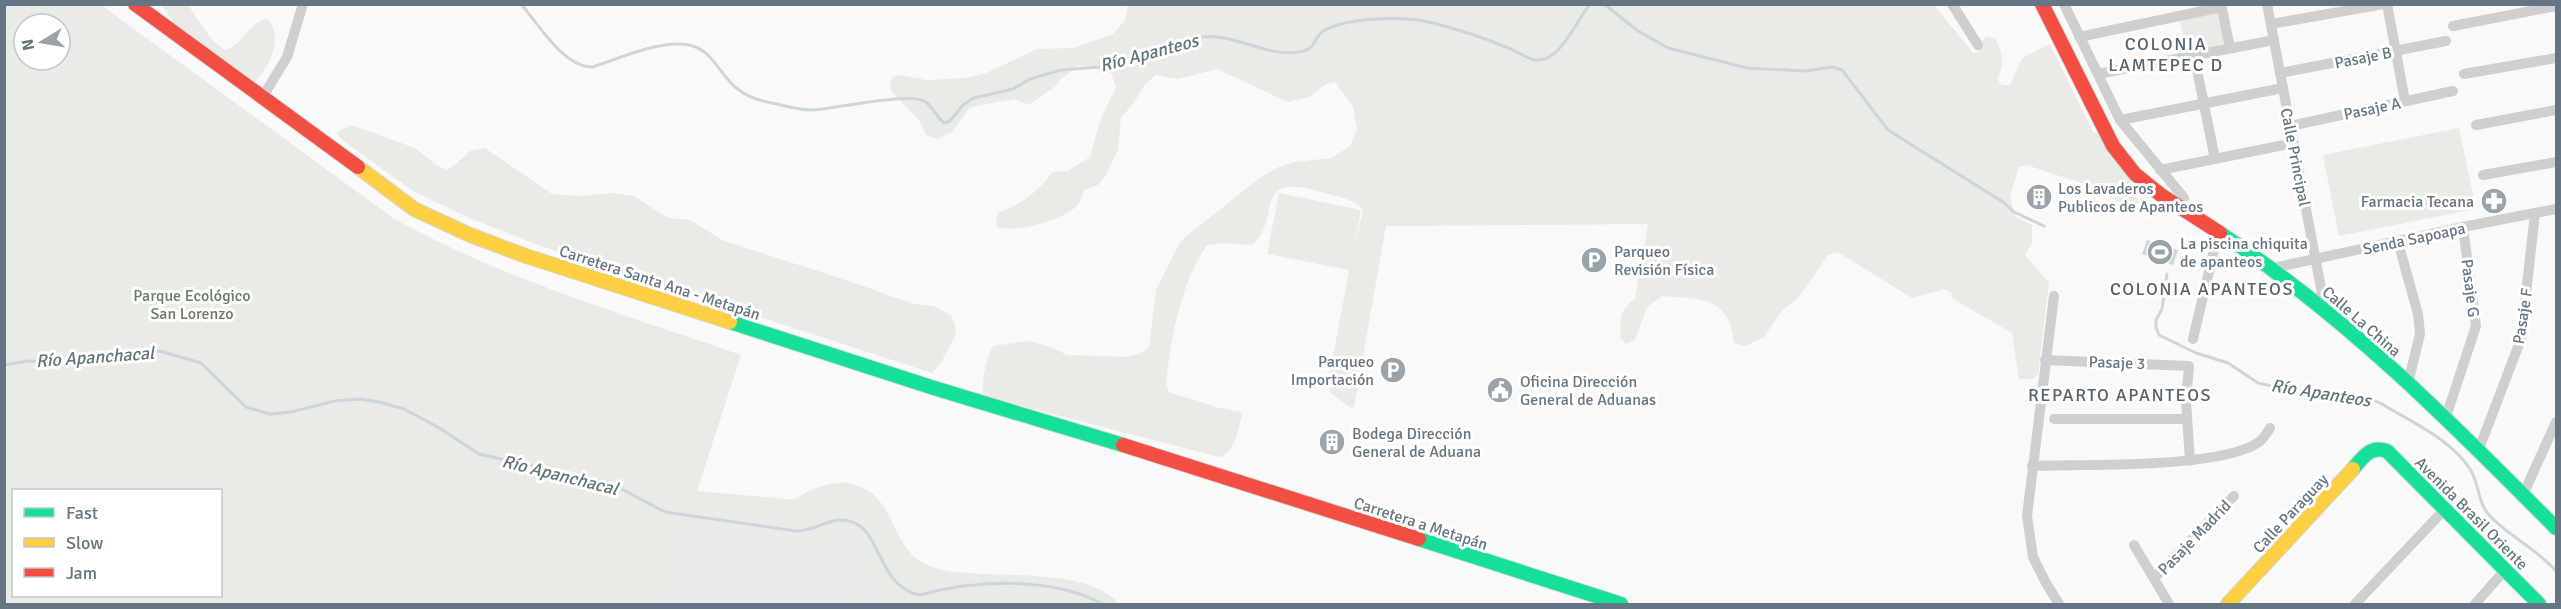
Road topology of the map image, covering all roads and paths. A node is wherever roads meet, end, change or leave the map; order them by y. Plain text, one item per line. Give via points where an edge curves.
1 (135, 4) edge
2 (303, 4) edge
3 (1952, 4) edge
4 (2042, 4) edge
5 (2064, 4) edge
6 (2267, 4) edge
7 (2386, 4) edge
8 (2221, 6) edge
9 (2556, 6) edge
10 (147, 11) edge
11 (2271, 24) junction
12 (2453, 26) dead end
13 (2079, 37) junction
14 (2274, 40) junction
15 (2446, 41) dead end
16 (1978, 45) dead end
17 (2230, 48) junction
18 (2395, 52) junction
19 (2194, 55) junction
20 (2556, 58) edge
21 (2280, 73) junction
22 (2098, 74) junction
23 (2464, 74) dead end
24 (2283, 88) junction
25 (2453, 91) dead end
26 (262, 98) junction
27 (2405, 101) junction
28 (2204, 104) junction
29 (2556, 110) edge
30 (2120, 120) junction
31 (2476, 125) dead end
32 (2290, 126) junction
33 (2294, 143) junction
34 (2215, 159) junction
35 (2556, 162) edge
36 (2160, 170) junction
37 (2483, 175) dead end
38 (2184, 198) dead end
39 (2556, 209) edge
40 (2535, 213) junction
41 (2463, 227) junction
42 (2218, 233) junction
43 (2398, 242) junction
44 (2315, 258) junction
45 (2273, 268) junction
46 (2054, 296) dead end
47 (2325, 309) junction
48 (2193, 339) dead end
49 (2045, 360) junction
50 (2408, 383) junction
51 (2446, 417) junction
52 (2054, 419) dead end
53 (2186, 419) junction
54 (2556, 422) edge
55 (2270, 428) dead end
56 (2379, 448) joint
57 (2479, 449) junction
58 (2190, 461) junction
59 (2032, 466) junction
60 (1212, 472) joint
61 (2523, 495) junction
62 (2234, 496) dead end
63 (2445, 509) junction
64 (2556, 528) edge
65 (2134, 545) dead end
66 (2505, 570) junction
67 (2154, 578) junction
68 (1621, 604) edge
69 (2060, 604) edge
70 (2169, 604) edge
71 (2228, 604) edge
72 (2355, 604) edge
73 (2475, 604) edge
74 (2539, 604) edge

1 - 10 main road, Carretera Santa Ana - Metapán
2 - 26 street via 287,57
3 - 16 street
4 - 42 main road, Calle La China via 2113,146 2135,174
5 - 13 street
6 - 11 street, Calle Principal
7 - 11 street
7 - 18 street
8 - 13 street
8 - 17 street
9 - 12 street
10 - 26 main road, Carretera Santa Ana - Metapán
11 - 14 street, Calle Principal
13 - 22 street
14 - 17 street
14 - 21 street, Calle Principal
15 - 18 street, Pasaje B
17 - 19 street
18 - 21 street, Pasaje B
18 - 27 street
19 - 22 street
19 - 28 street
20 - 23 street
21 - 24 street, Calle Principal
22 - 30 street
24 - 28 street
24 - 32 street, Calle Principal
25 - 27 street, Pasaje A
26 - 60 main road, Carretera Santa Ana - Metapán via 414,209 470,235 934,388
27 - 32 street, Pasaje A
28 - 30 street
28 - 34 street
29 - 31 street
30 - 36 street
32 - 33 street, Calle Principal
33 - 34 street
33 - 44 street, Calle Principal
34 - 36 street
35 - 37 street
36 - 38 street
39 - 40 street, Senda Sapoapa
40 - 41 street, Senda Sapoapa
40 - 57 street, Pasaje F via 2521,339
41 - 43 street, Senda Sapoapa
41 - 51 street, Pasaje G via 2476,326
42 - 45 main road, Calle La China
42 - 48 street
43 - 44 street, Senda Sapoapa
43 - 50 street via 2420,334
44 - 45 street, Senda Sapoapa
44 - 47 street, Calle Principal
45 - 47 main road, Calle La China
46 - 49 street
47 - 50 main road, Calle La China
49 - 53 street, Pasaje 3 via 2189,366
49 - 59 street
50 - 51 main road, Calle La China
51 - 57 main road, Calle La China
52 - 53 street
53 - 58 street
54 - 61 street
55 - 58 street via 2260,441 2240,451
56 - 63 main road, Avenida Brasil Oriente via 2387,451
56 - 71 main road, Calle Paraguay via 2369,451
57 - 61 main road, Calle La China
58 - 59 street
59 - 69 street via 2027,516 2034,557
60 - 68 main road, Carretera a Metapán
61 - 64 main road, Calle La China
62 - 67 street, Pasaje Madrid
63 - 66 main road, Avenida Brasil Oriente
63 - 72 street
65 - 67 street
66 - 73 street
66 - 74 main road, Avenida Brasil Oriente
67 - 70 street

